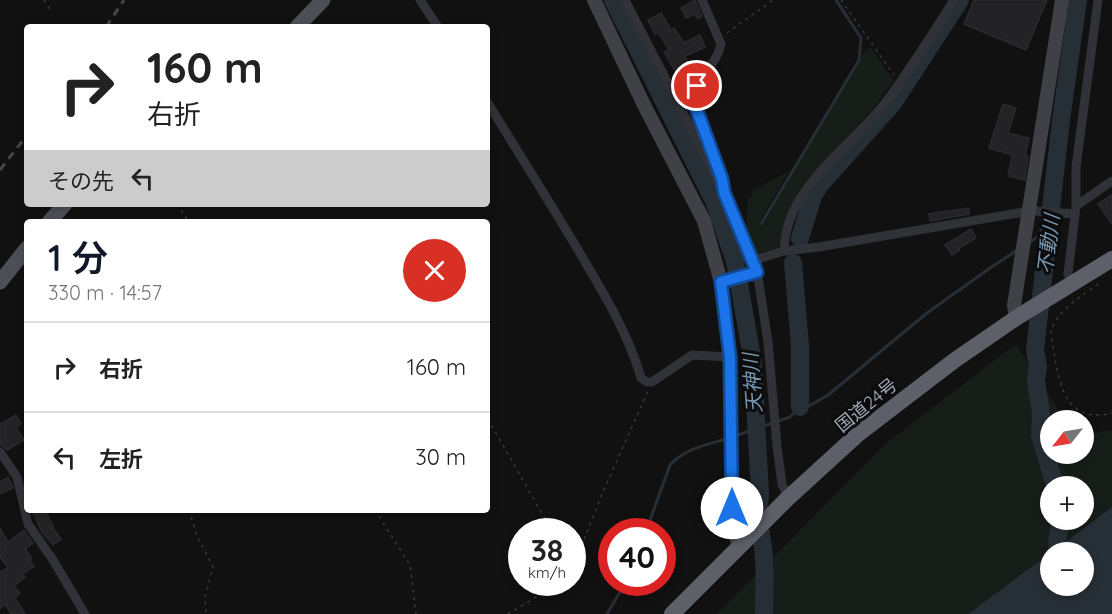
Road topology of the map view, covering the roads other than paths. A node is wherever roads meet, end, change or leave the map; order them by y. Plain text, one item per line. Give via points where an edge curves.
1 (323, 0) edge
2 (420, 0) edge
3 (594, 0) edge
4 (625, 0) edge
5 (702, 0) edge
6 (954, 0) edge
7 (1062, 0) edge
8 (1098, 0) edge
9 (300, 24) edge
10 (436, 24) edge
11 (490, 106) edge
12 (1112, 181) edge
13 (724, 192) junction
14 (62, 207) edge
15 (1033, 211) junction
16 (1073, 211) junction
17 (52, 219) edge
18 (784, 250) junction
19 (24, 252) edge
20 (1112, 259) edge
21 (752, 261) junction
22 (755, 273) junction
23 (724, 281) junction
24 (0, 282) edge
25 (1067, 287) junction
26 (1018, 317) junction
27 (730, 357) junction
28 (0, 452) edge
29 (788, 498) junction
30 (24, 507) edge
31 (25, 513) edge
32 (739, 546) junction
33 (85, 614) edge
34 (672, 614) edge

1 - 9 main road
2 - 10 street
3 - 23 street via 704,221
4 - 13 street
5 - 13 street via 721,44 720,52 697,86 694,101
6 - 18 street via 883,105 804,192
7 - 15 street
8 - 16 street
11 - 27 street via 603,292 641,378 652,382 692,355
12 - 16 street
13 - 21 street
14 - 17 main road
15 - 16 street
15 - 18 street via 819,248
15 - 26 street via 1014,305
16 - 25 street
18 - 21 street
19 - 24 main road
20 - 25 highway, 国道24号
21 - 22 street
22 - 23 street
22 - 29 street via 768,342 779,465
23 - 27 street
25 - 26 highway, 国道24号
26 - 29 highway, 国道24号 via 858,435
27 - 32 street via 732,527
28 - 30 street via 17,477
29 - 32 highway, 国道24号
31 - 33 street via 28,524
32 - 34 highway, 国道24号

